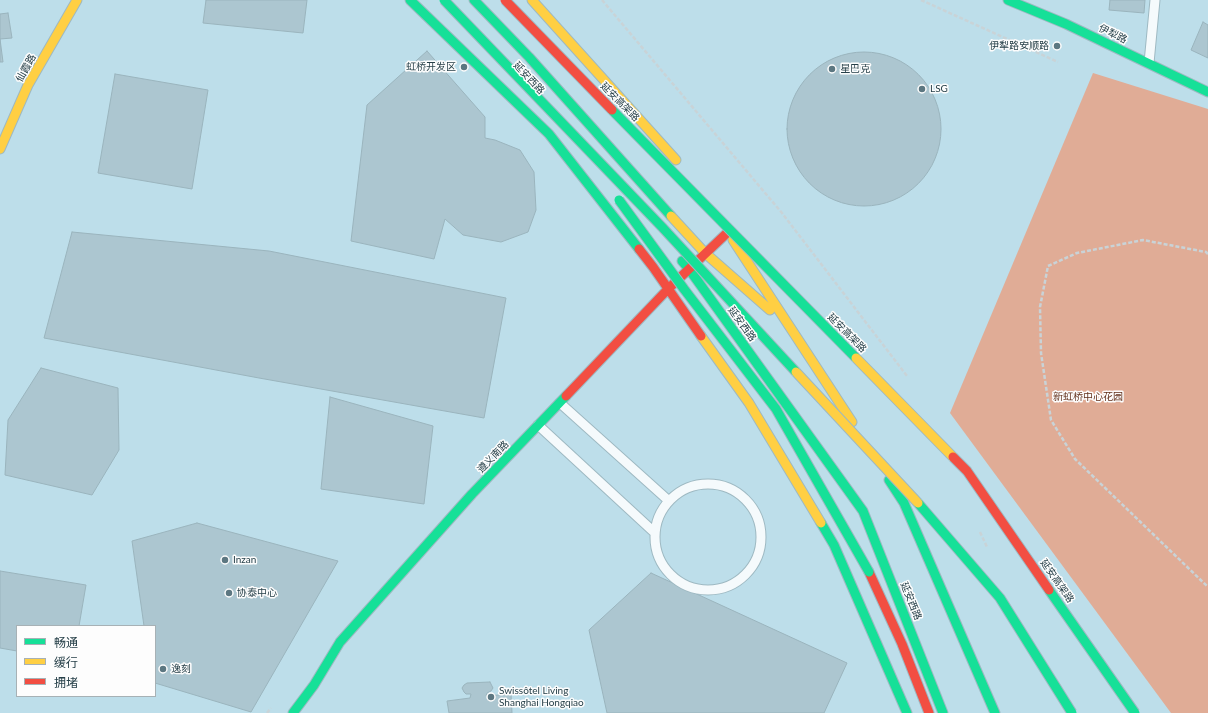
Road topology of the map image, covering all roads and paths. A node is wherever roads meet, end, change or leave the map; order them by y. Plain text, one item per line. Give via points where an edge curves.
1 (77, 0) edge
2 (410, 0) edge
3 (443, 0) edge
4 (474, 0) edge
5 (505, 0) edge
6 (532, 0) edge
7 (921, 0) edge
8 (1008, 0) edge
9 (1155, 0) edge
10 (1058, 62) dead end
11 (1149, 63) junction
12 (1208, 92) edge
13 (567, 128) junction
14 (0, 148) edge
15 (683, 169) dead end
16 (604, 179) dead end
17 (694, 180) dead end
18 (614, 192) dead end
19 (728, 232) junction
20 (705, 253) junction
21 (1208, 254) edge
22 (689, 269) junction
23 (668, 289) junction
24 (789, 326) junction
25 (560, 403) junction
26 (538, 425) junction
27 (669, 502) junction
28 (655, 533) junction
29 (1208, 587) edge
30 (293, 713) edge
31 (907, 713) edge
32 (929, 713) edge
33 (944, 713) edge
34 (996, 713) edge
35 (1072, 713) edge
36 (1135, 713) edge

1 - 14 main road, 仙霞路 via 28,85
2 - 23 main road via 549,134
3 - 13 main road, bridge
3 - 22 main road, 延安西路
4 - 20 main road, 延安西路 via 530,57
5 - 36 main road, 延安高架路, bridge via 967,470
6 - 15 main road
7 - 10 path
8 - 11 main road, 伊犁路
9 - 11 lane
11 - 12 main road, 伊犁路
13 - 16 main road, bridge
13 - 35 main road, bridge via 921,506 1000,598
17 - 19 main road
18 - 32 main road, bridge via 776,409 869,572 902,644
19 - 20 main road, 遵义南路
19 - 24 main road
20 - 22 main road, 遵义南路
20 - 24 main road, 延安西路
21 - 29 path via 1143,240 1076,253 1048,266 1040,307 1041,353 1051,420 1075,459
22 - 23 main road, 遵义南路
22 - 33 main road, 延安西路 via 863,512
23 - 25 main road, 遵义南路
23 - 31 main road via 748,403 834,545
24 - 34 main road via 904,503
25 - 26 main road, 遵义南路
25 - 27 lane
26 - 28 lane
26 - 30 main road, 遵义南路 via 472,494 340,642 314,685
27 - 28 lane via 659,517
27 - 28 lane via 683,490 700,485 718,485 735,492 749,504 758,520 761,538 758,555 749,571 736,582 721,589 704,591 688,587 674,578 663,566 657,550

